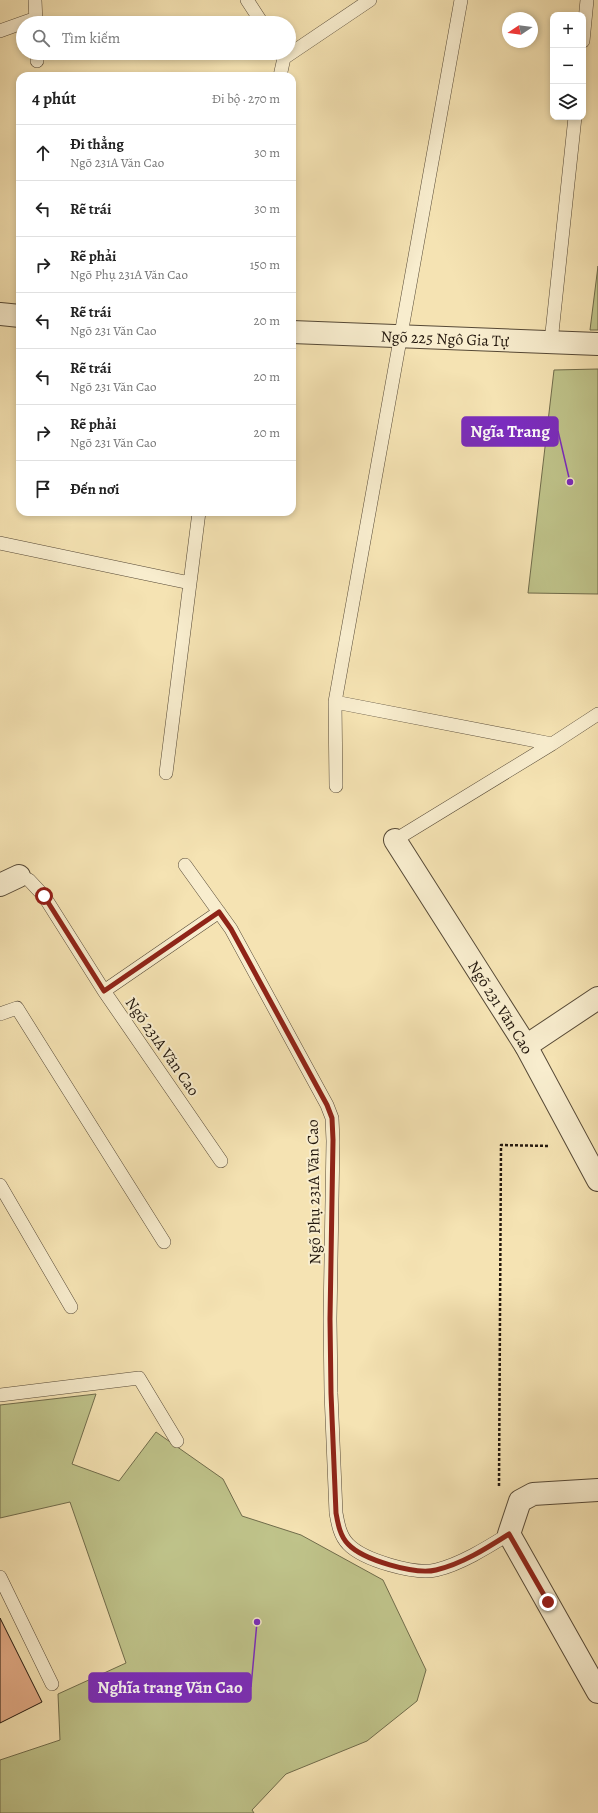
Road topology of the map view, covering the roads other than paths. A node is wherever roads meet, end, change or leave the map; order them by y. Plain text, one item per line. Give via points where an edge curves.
1 (35, 0) edge
2 (247, 0) edge
3 (370, 0) edge
4 (461, 0) edge
5 (587, 0) edge
6 (586, 12) edge
7 (36, 16) edge
8 (257, 16) edge
9 (16, 26) edge
10 (0, 31) edge
11 (296, 47) edge
12 (282, 60) edge
13 (280, 72) edge
14 (575, 120) edge
15 (0, 314) edge
16 (16, 316) edge
17 (296, 332) edge
18 (400, 336) junction
19 (551, 342) junction
20 (598, 344) edge
21 (198, 516) edge
22 (0, 543) edge
23 (190, 583) junction
24 (335, 702) junction
25 (598, 714) edge
26 (552, 744) junction
27 (166, 773) dead end
28 (336, 786) dead end
29 (395, 840) joint
30 (185, 865) dead end
31 (19, 876) joint
32 (0, 885) edge
33 (219, 912) junction
34 (104, 991) junction
35 (598, 998) edge
36 (0, 1014) edge
37 (526, 1046) junction
38 (221, 1161) dead end
39 (598, 1180) edge
40 (0, 1185) edge
41 (164, 1242) dead end
42 (71, 1307) dead end
43 (0, 1395) edge
44 (177, 1441) dead end
45 (598, 1490) edge
46 (509, 1534) junction
47 (0, 1577) edge
48 (52, 1684) dead end
49 (598, 1692) edge

1 - 7 lane
2 - 8 lane
3 - 11 lane
4 - 18 lane
5 - 6 lane
9 - 10 lane
12 - 13 lane
14 - 19 lane
15 - 16 street
17 - 18 street, Ngõ 225 Ngô Gia Tự
18 - 19 street, Ngõ 225 Ngô Gia Tự
18 - 24 lane
19 - 20 street, Ngõ 225 Ngô Gia Tự
21 - 23 lane
22 - 23 lane
23 - 27 lane
24 - 26 lane
24 - 28 lane
25 - 26 lane
26 - 29 lane
29 - 37 street, Ngõ 231 Văn Cao
30 - 33 lane, Ngõ Phụ 231A Văn Cao
31 - 32 street
31 - 34 lane, Ngõ 231A Văn Cao via 29,880 44,896
33 - 34 lane
33 - 46 lane, Ngõ Phụ 231A Văn Cao via 231,929 332,1118 331,1393 336,1513 341,1532 348,1544 359,1553 406,1570 425,1572 437,1570 467,1557
34 - 38 lane, Ngõ 231A Văn Cao
35 - 37 street
36 - 41 lane via 17,1008
37 - 39 street, Ngõ 231 Văn Cao
40 - 42 lane
43 - 44 lane via 139,1378
45 - 46 street via 533,1494 524,1497 520,1501
46 - 49 street
47 - 48 lane

